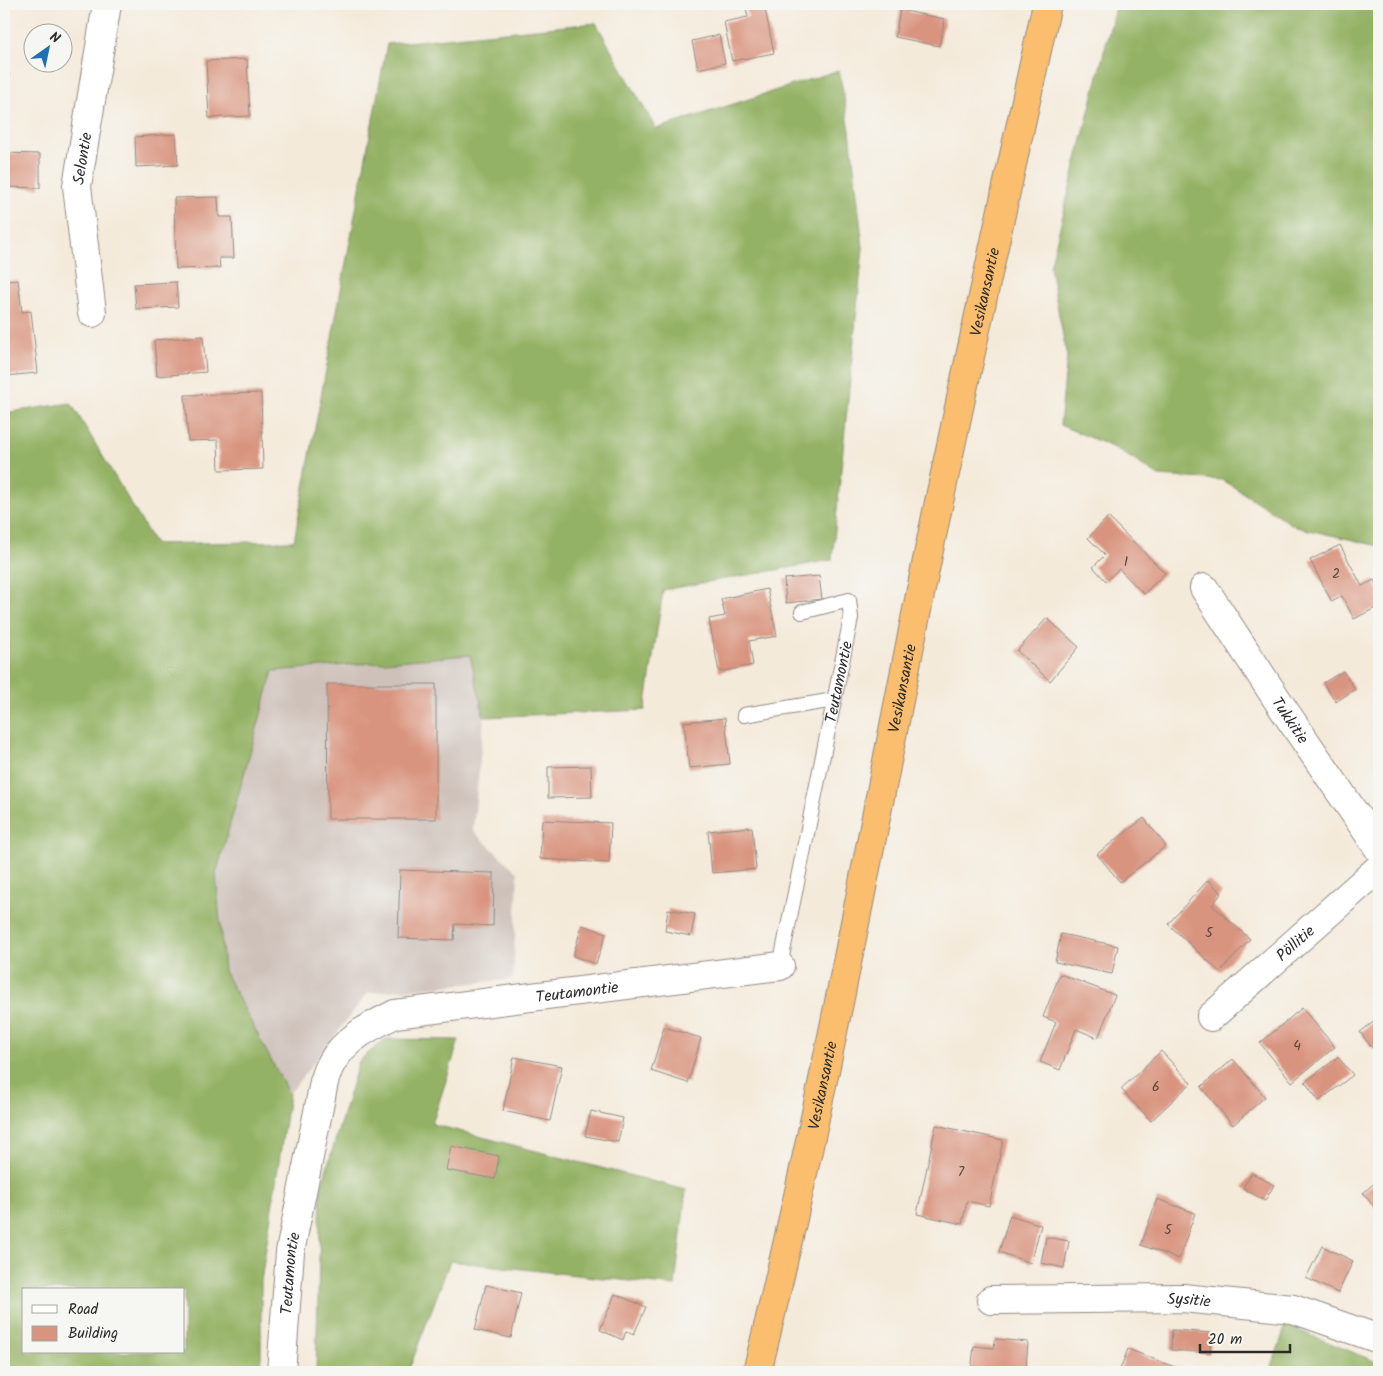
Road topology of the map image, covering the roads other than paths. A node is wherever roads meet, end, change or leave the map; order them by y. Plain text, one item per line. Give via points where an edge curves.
1 (107, 4) edge
2 (1047, 4) edge
3 (92, 313) dead end
4 (1204, 588) dead end
5 (802, 612) dead end
6 (834, 700) junction
7 (744, 715) dead end
8 (1379, 849) edge
9 (1379, 868) edge
10 (780, 966) joint
11 (1211, 1017) dead end
12 (992, 1300) dead end
13 (1379, 1339) edge
14 (280, 1372) edge
15 (757, 1372) edge

1 - 3 street, Selontie via 77,186
2 - 15 highway, Vesikansantie via 928,556 822,1090
4 - 8 street, Tukkitie
5 - 6 lane, Teutamontie via 848,600 851,618
6 - 7 lane
6 - 10 lane, Teutamontie
9 - 11 street, Pöllitie
10 - 14 street, Teutamontie via 394,1014 367,1028 343,1047 324,1082 290,1252
12 - 13 street, Sysitie via 1192,1299 1293,1309

